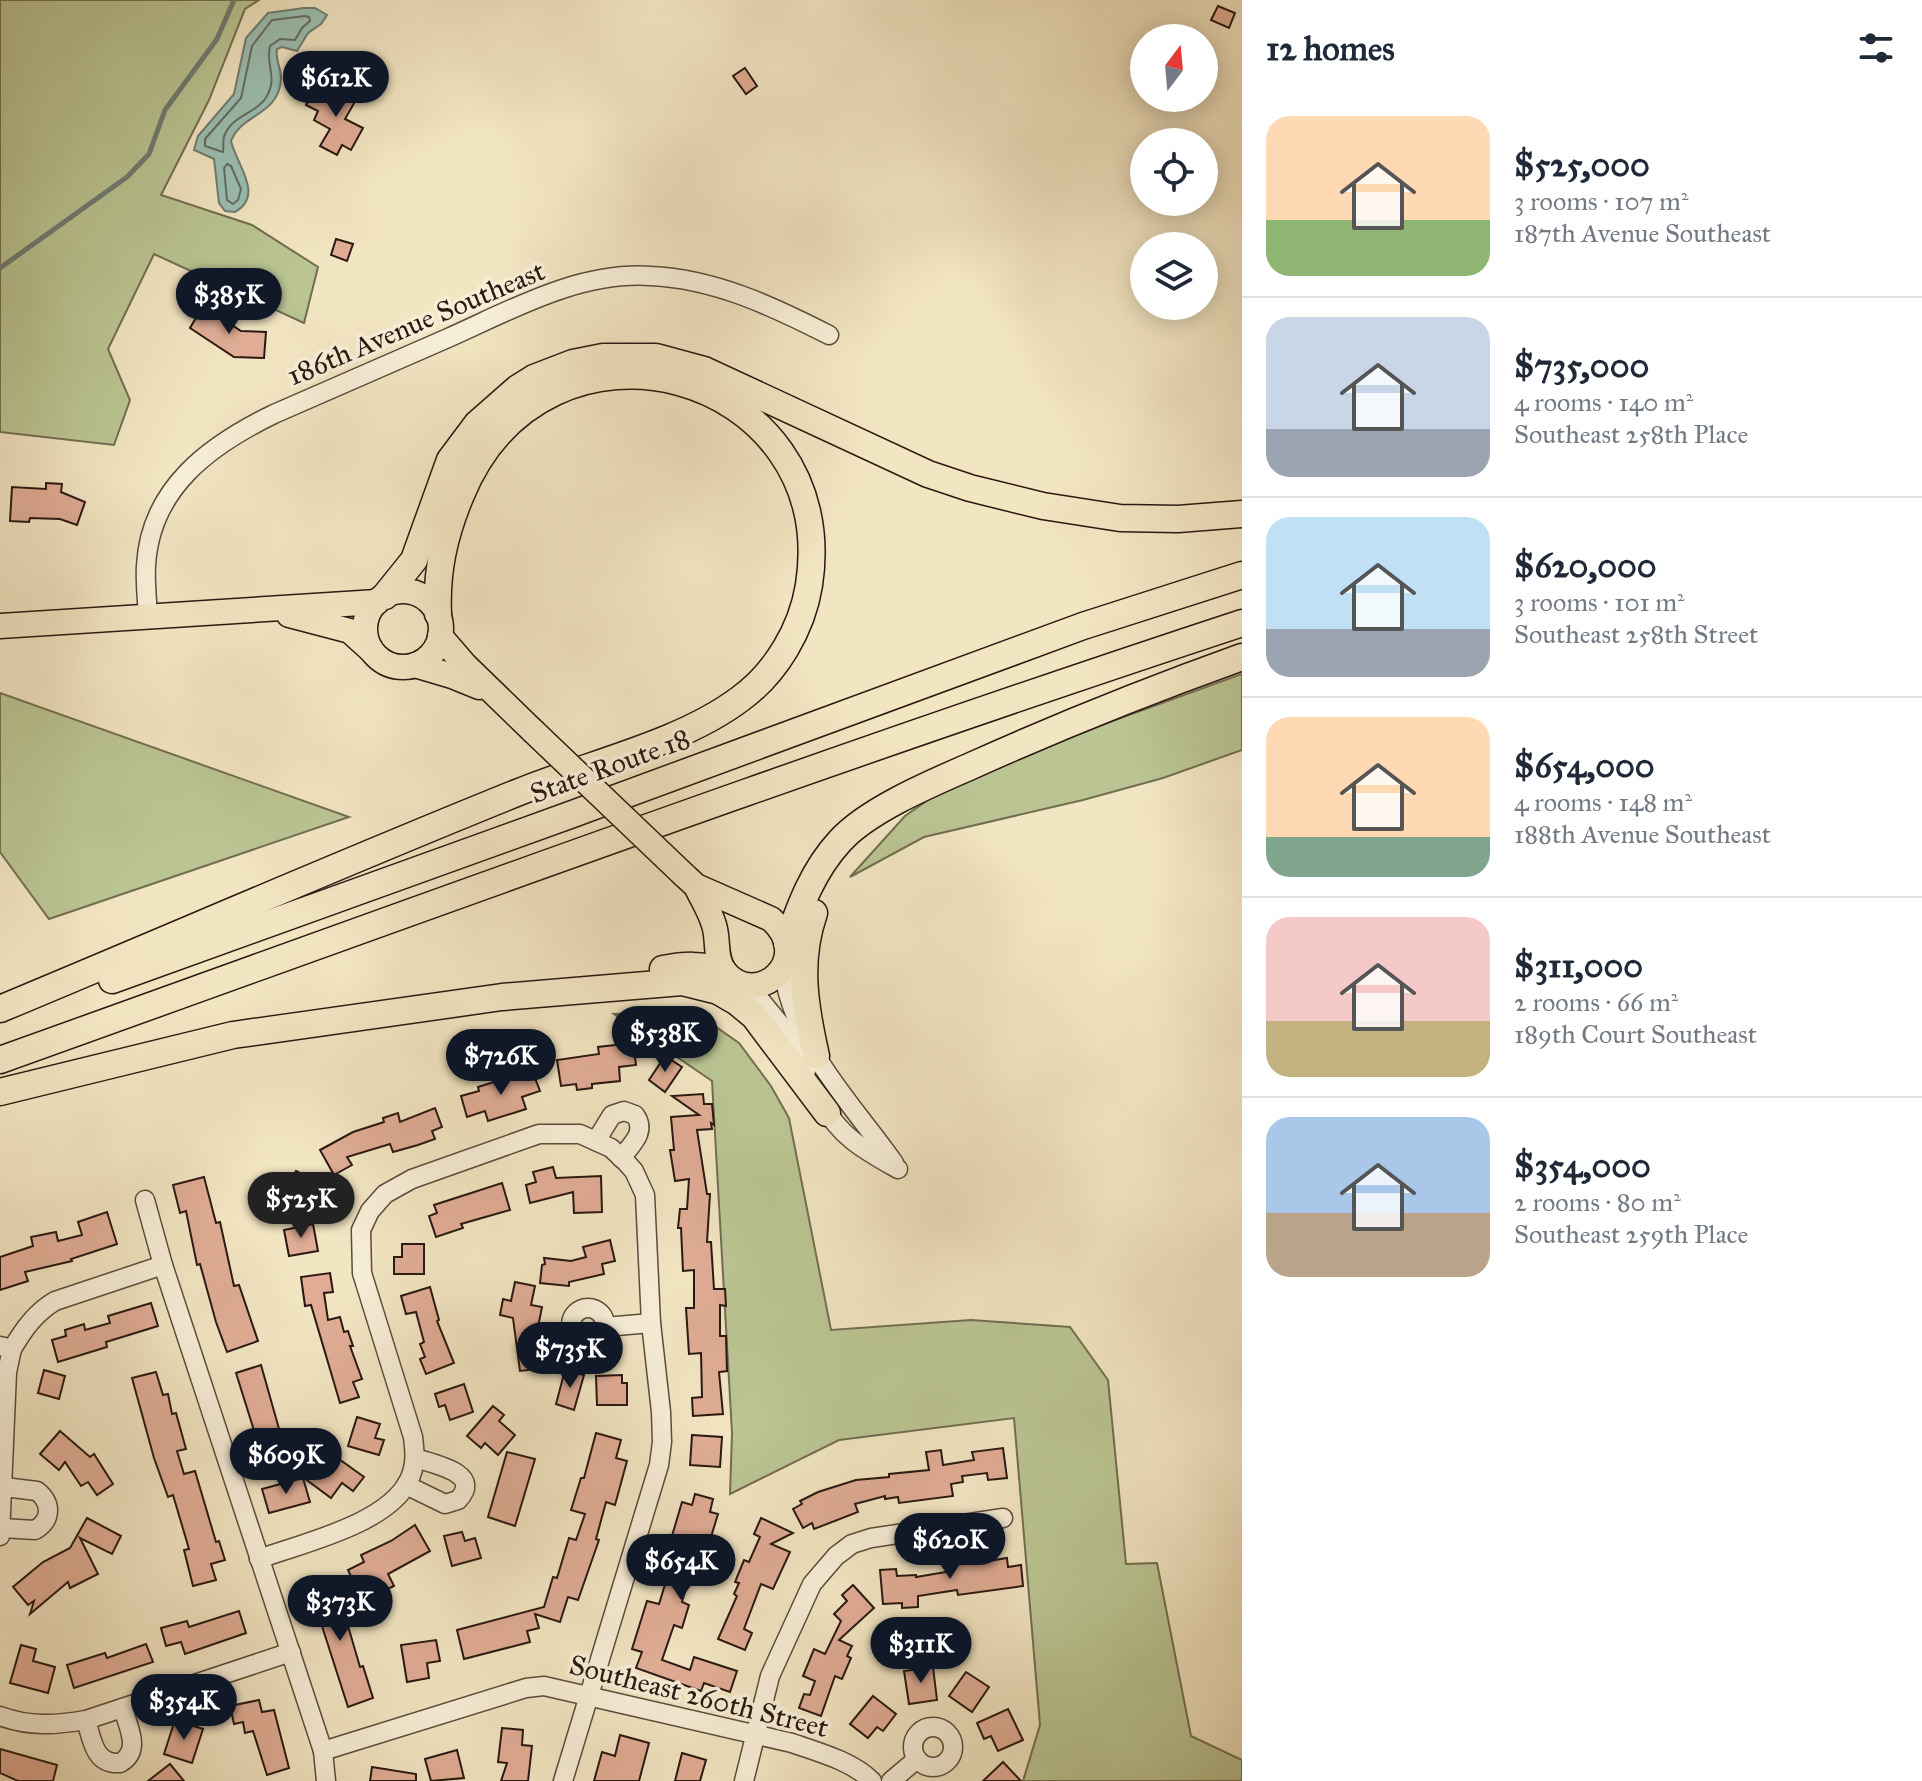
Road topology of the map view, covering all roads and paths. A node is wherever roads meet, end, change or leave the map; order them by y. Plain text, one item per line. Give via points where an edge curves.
1 (829, 335) dead end
2 (1242, 514) edge
3 (1242, 575) edge
4 (381, 599) junction
5 (275, 610) junction
6 (148, 616) junction
7 (1242, 623) edge
8 (439, 625) junction
9 (0, 626) edge
10 (371, 650) junction
11 (1242, 657) edge
12 (415, 665) junction
13 (496, 695) junction
14 (905, 798) junction
15 (690, 880) junction
16 (787, 943) junction
17 (723, 971) junction
18 (783, 971) junction
19 (748, 985) junction
20 (502, 997) junction
21 (0, 1009) edge
22 (0, 1020) edge
23 (816, 1056) junction
24 (0, 1060) edge
25 (0, 1092) edge
26 (827, 1113) junction
27 (145, 1200) dead end
28 (163, 1265) junction
29 (651, 1323) junction
30 (605, 1327) dead end
31 (6, 1348) edge
32 (415, 1458) junction
33 (408, 1481) junction
34 (4, 1487) junction
35 (1003, 1518) dead end
36 (1, 1532) edge
37 (259, 1559) junction
38 (291, 1652) junction
39 (587, 1697) junction
40 (123, 1708) junction
41 (0, 1716) edge
42 (86, 1720) junction
43 (755, 1736) junction
44 (323, 1751) junction
45 (917, 1759) dead end
46 (326, 1781) edge
47 (563, 1781) edge
48 (744, 1781) edge
49 (872, 1781) edge
50 (891, 1781) edge

1 - 6 street, 186th Avenue Southeast via 743,295 690,280 618,277 550,293 274,414 212,450 180,477 154,527 146,567
2 - 4 highway via 1120,518 1043,506 928,474 704,370 656,357 603,357 534,378 477,424 450,460 414,560
3 - 22 highway, State Route 18 via 1083,626
4 - 5 main road
4 - 8 main road via 397,592 421,596 431,604
4 - 10 main road via 365,625
5 - 6 main road
5 - 10 main road via 350,631
6 - 9 main road
7 - 24 highway
8 - 12 main road via 431,654
8 - 13 main road
8 - 21 highway via 441,555 473,471 508,425 579,381 652,376 706,391 756,424 783,457 803,496 812,547 803,613 780,657 740,700 685,729 523,790
10 - 12 main road via 390,665
11 - 14 highway via 1048,731
12 - 13 main road
13 - 15 main road, bridge
14 - 16 highway via 833,848 805,895
14 - 23 highway via 847,855 813,916 803,979
15 - 16 main road via 771,919
15 - 17 main road via 715,928
16 - 18 main road
17 - 19 main road
17 - 20 highway via 689,965 597,975
18 - 19 main road via 769,981
18 - 23 street via 791,1011
19 - 26 street via 784,1029
20 - 25 highway via 233,1035
20 - 26 highway via 682,982 718,991 754,1016
23 - 26 street via 898,1169 858,1147
27 - 28 street
28 - 31 street via 55,1301
28 - 37 street
29 - 30 street
29 - 32 street via 645,1195 634,1171 609,1149 580,1134 539,1134 412,1179 385,1194 361,1230 362,1273
29 - 39 street via 661,1412 659,1465
31 - 34 street
32 - 33 street
32 - 33 street via 457,1472 465,1489 458,1500 445,1504
33 - 37 street via 367,1519
34 - 36 street
34 - 36 street via 37,1491 49,1511 35,1530
35 - 43 street via 871,1538 836,1556 812,1584 770,1676
37 - 38 street
38 - 40 street
38 - 44 street
39 - 43 street, Southeast 260th Street
39 - 44 street, Southeast 260th Street via 544,1686 526,1688
39 - 47 street
40 - 42 street
40 - 42 street via 133,1746 120,1763 99,1757
41 - 42 street via 55,1725
43 - 48 street
43 - 49 street, Southeast 260th Street via 826,1754
44 - 46 street
45 - 50 street

